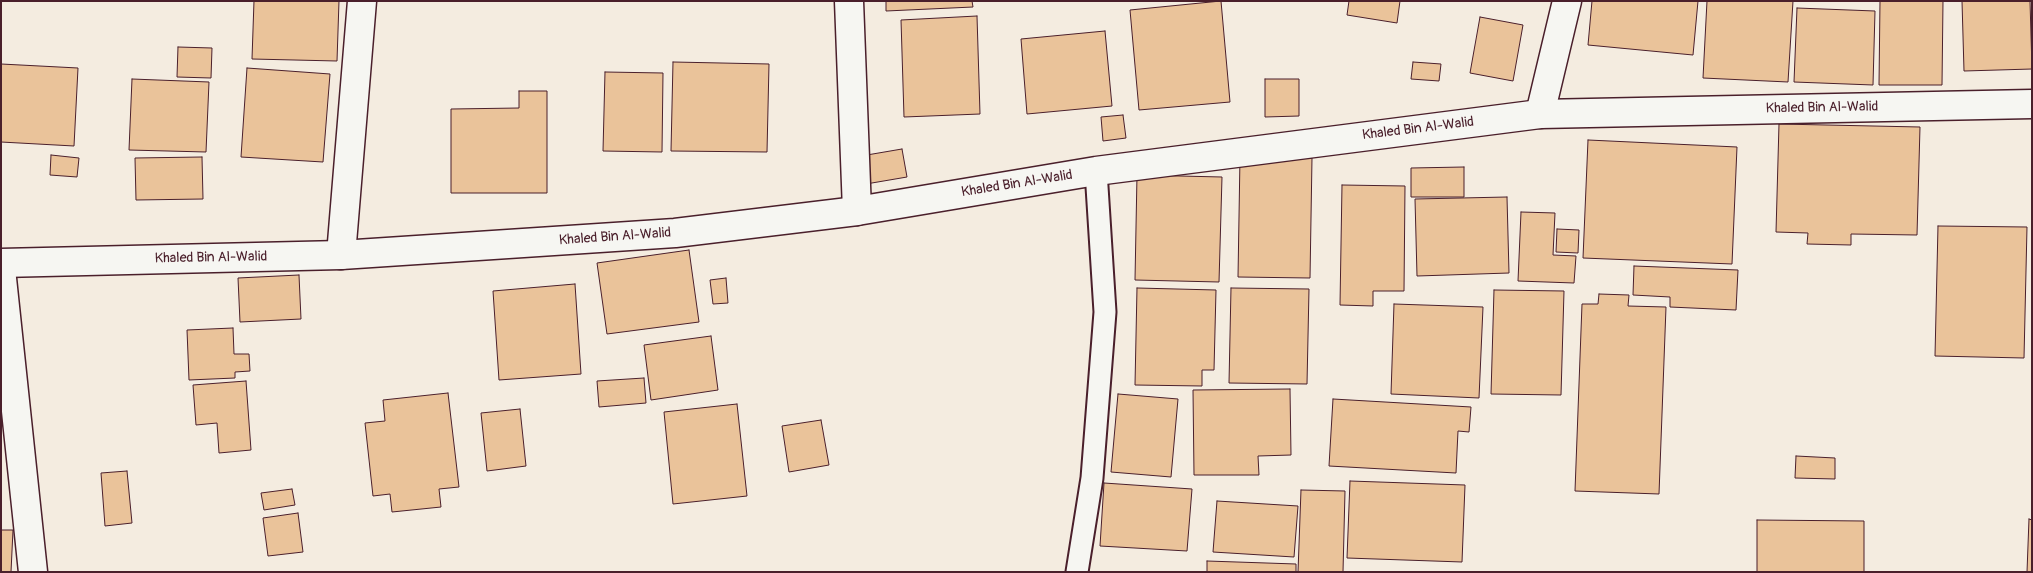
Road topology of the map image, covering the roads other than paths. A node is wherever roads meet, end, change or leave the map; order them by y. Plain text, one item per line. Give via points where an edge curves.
1 (362, 1) edge
2 (849, 1) edge
3 (1568, 1) edge
4 (2032, 104) edge
5 (1540, 114) junction
6 (1096, 171) junction
7 (857, 211) junction
8 (342, 255) junction
9 (1, 263) edge
10 (1, 269) edge
11 (34, 572) edge
12 (1077, 572) edge

1 - 8 street
2 - 7 street
3 - 5 street
4 - 5 street, Khaled Bin Al-Walid
5 - 6 street, Khaled Bin Al-Walid
6 - 7 street, Khaled Bin Al-Walid
6 - 12 lane via 1105,312 1092,478
7 - 8 street, Khaled Bin Al-Walid via 675,233
8 - 9 street, Khaled Bin Al-Walid
10 - 11 street

